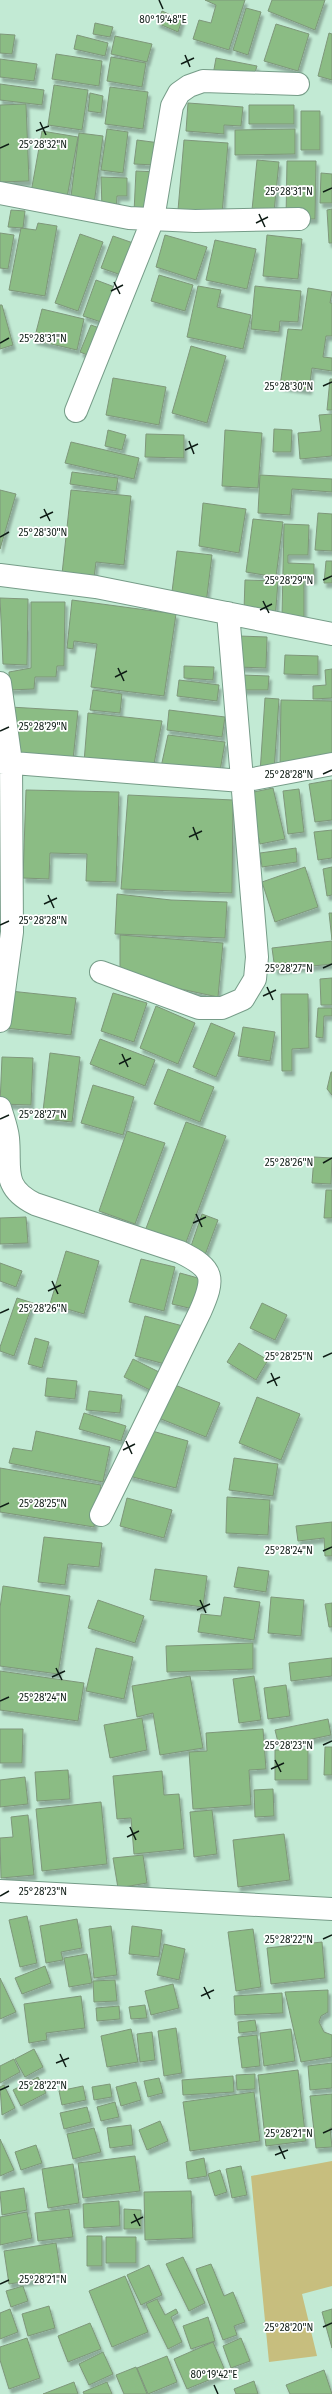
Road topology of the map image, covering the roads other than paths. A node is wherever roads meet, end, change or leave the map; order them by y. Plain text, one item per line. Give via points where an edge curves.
1 (298, 84) dead end
2 (0, 193) edge
3 (153, 219) junction
4 (299, 219) dead end
5 (76, 411) dead end
6 (0, 575) edge
7 (228, 613) junction
8 (332, 634) edge
9 (0, 683) edge
10 (5, 762) edge
11 (332, 764) edge
12 (242, 781) junction
13 (101, 972) dead end
14 (0, 1021) edge
15 (0, 1108) edge
16 (101, 1515) dead end
17 (0, 1891) edge
18 (332, 1909) edge

1 - 3 street via 203,82 189,86 179,94 172,106 168,123
2 - 3 street via 84,211
3 - 4 street
3 - 5 street
6 - 7 street via 96,587
7 - 8 street
7 - 12 street
9 - 10 street
10 - 12 street
10 - 14 street via 12,932
11 - 12 street
12 - 13 street via 257,957 255,979 243,999 222,1008 199,1008
15 - 16 street via 8,1138 8,1170 12,1186 21,1197 35,1204 180,1252 199,1262 210,1276 210,1289 200,1312
17 - 18 street

